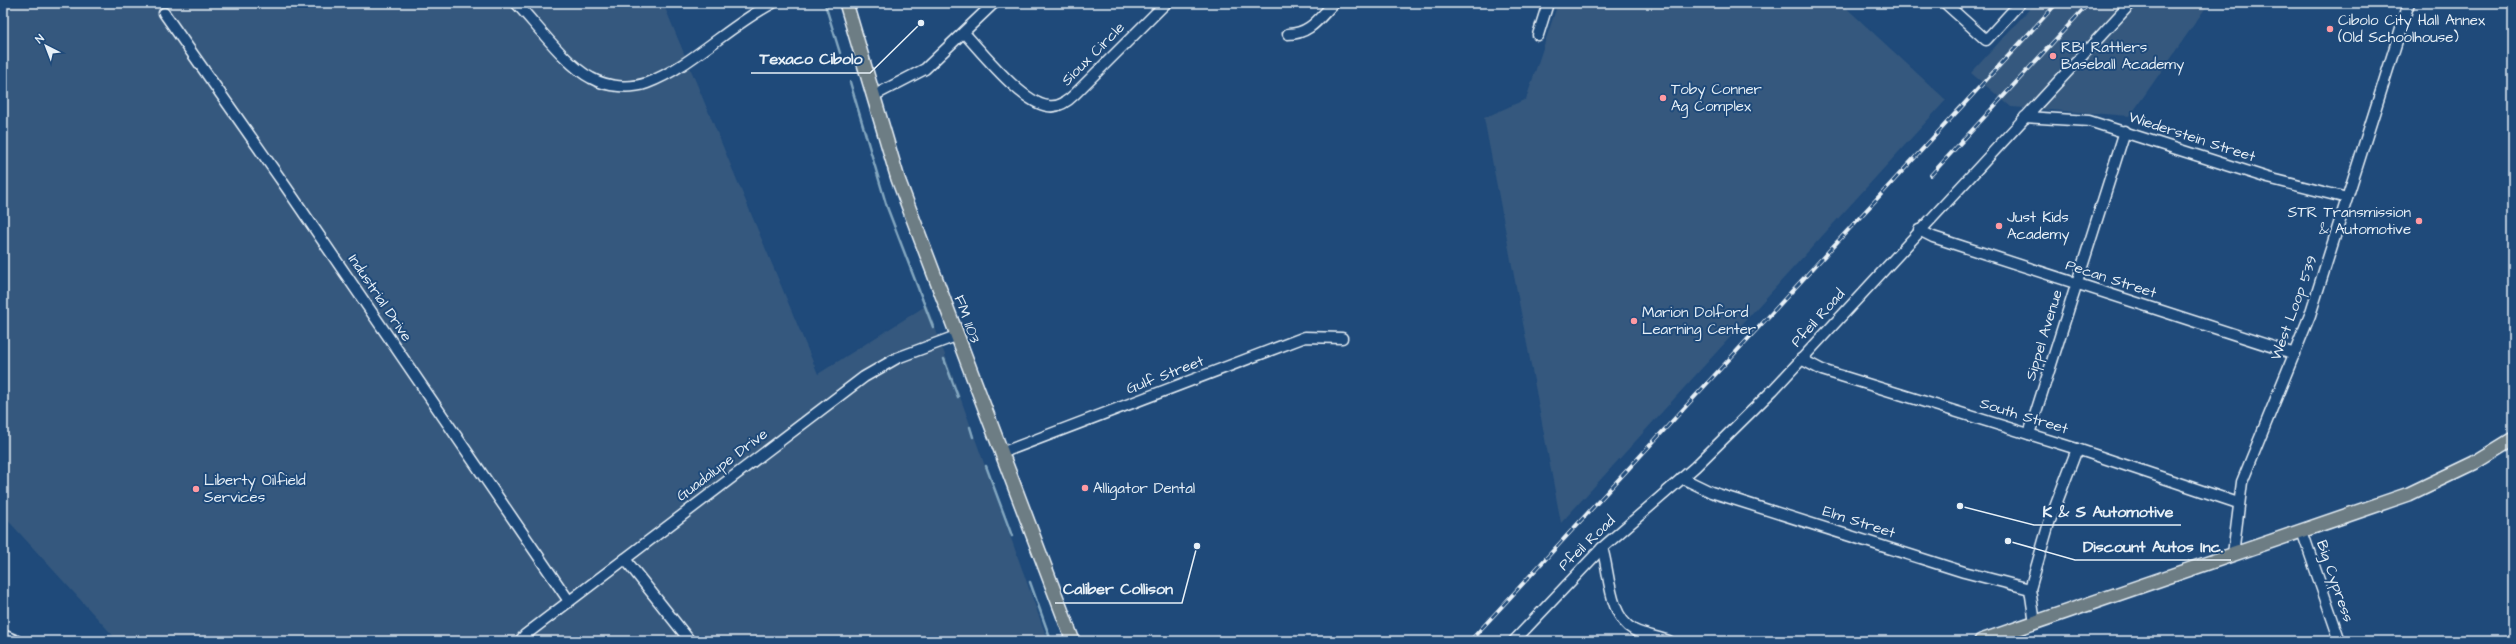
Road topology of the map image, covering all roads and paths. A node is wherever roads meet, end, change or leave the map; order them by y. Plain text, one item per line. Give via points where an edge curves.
1 (516, 3) edge
2 (773, 3) edge
3 (846, 3) edge
4 (994, 3) edge
5 (1166, 3) edge
6 (1334, 3) edge
7 (1548, 3) edge
8 (1945, 3) edge
9 (2020, 3) edge
10 (2132, 3) edge
11 (2410, 3) edge
12 (164, 14) dead end
13 (964, 33) junction
14 (1288, 34) dead end
15 (1538, 35) dead end
16 (873, 96) junction
17 (2025, 117) junction
18 (2125, 131) junction
19 (2347, 198) junction
20 (1919, 230) junction
21 (2076, 283) junction
22 (956, 336) junction
23 (1342, 338) dead end
24 (2295, 354) junction
25 (1801, 359) junction
26 (2029, 434) junction
27 (2513, 439) edge
28 (2077, 448) junction
29 (1001, 453) junction
30 (1682, 478) junction
31 (2238, 503) junction
32 (2302, 531) junction
33 (1602, 548) junction
34 (2233, 554) junction
35 (625, 559) junction
36 (2030, 589) junction
37 (570, 601) junction
38 (2035, 623) junction
39 (3, 635) edge
40 (17, 641) edge
41 (520, 641) edge
42 (690, 641) edge
43 (1073, 641) edge
44 (1514, 641) edge
45 (1669, 641) edge
46 (1981, 641) edge
47 (2340, 641) edge

1 - 2 street via 575,66 590,78 609,85 629,86 647,83 673,69
3 - 16 main road, FM 1103 / FM 1103
4 - 13 street
5 - 13 street, Sioux Circle via 1068,101 1055,106 1038,104 1021,91
6 - 14 street via 1306,31
7 - 15 street
8 - 9 street via 1986,40
10 - 17 street, Pfeil Road
11 - 19 street, West Loop 539
12 - 37 street, Industrial Drive
13 - 16 street via 925,69
16 - 22 main road, FM 1103 / FM 1103 via 898,179
17 - 18 street, Wiederstein Street via 2089,121
17 - 20 street, Pfeil Road
18 - 19 street, Wiederstein Street via 2268,178
18 - 21 street, Sippel Avenue
19 - 24 street, West Loop 539
20 - 21 street, Pecan Street via 1933,237
20 - 25 street, Pfeil Road
21 - 24 street, Pecan Street
21 - 26 street, Sippel Avenue
22 - 29 main road, FM 1103 / FM 1103
22 - 35 street, Guadalupe Drive via 897,358 864,377
23 - 29 street, Gulf Street via 1305,337
24 - 31 street, West Loop 539 via 2242,482
25 - 26 street, South Street via 1822,370
25 - 30 street, Pfeil Road via 1753,411
26 - 28 street, South Street
27 - 32 main road via 2474,463 2432,484
28 - 31 street, South Street
28 - 36 street via 2049,523
29 - 43 main road, FM 1103 / FM 1103
30 - 33 street, Pfeil Road
30 - 36 street, Elm Street via 1711,492 1964,572
31 - 34 street, West Loop 539
32 - 34 main road
32 - 47 street, Big Cypress
33 - 44 street, Pfeil Road
33 - 45 street via 1614,602 1625,623 1634,630
34 - 38 main road
35 - 37 street, Guadalupe Drive
35 - 42 street
36 - 38 street
37 - 41 street, Guadalupe Drive
38 - 46 main road
39 - 40 street

